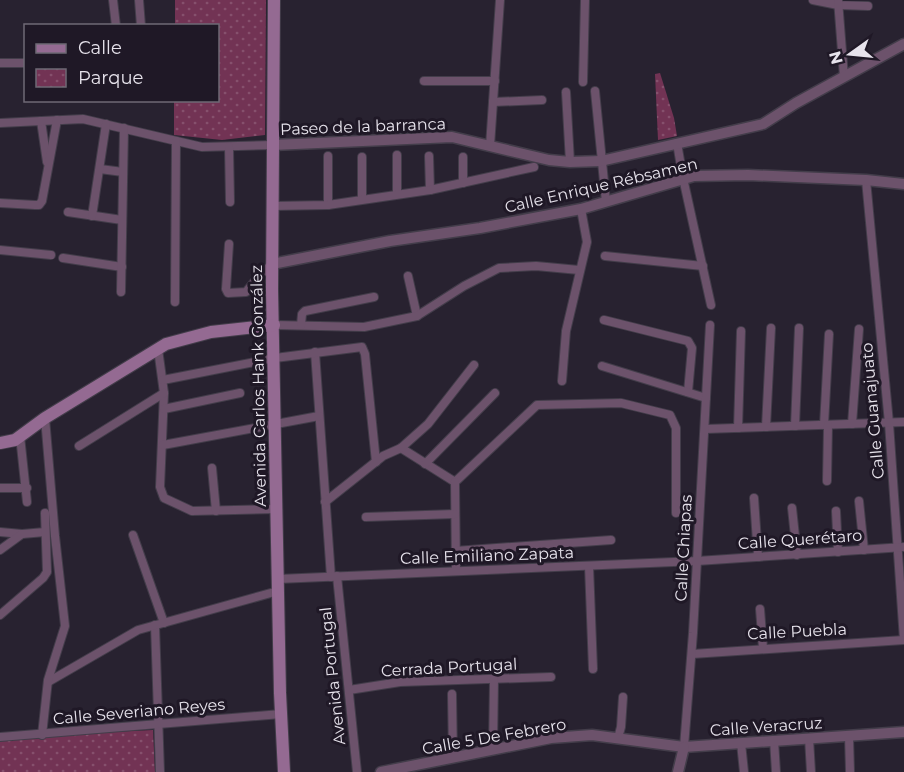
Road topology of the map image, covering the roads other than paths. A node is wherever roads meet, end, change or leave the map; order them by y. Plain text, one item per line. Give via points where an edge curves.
1 (113, 0) edge
2 (139, 0) edge
3 (274, 0) edge
4 (500, 0) edge
5 (585, 0) edge
6 (813, 0) edge
7 (838, 2) edge
8 (868, 6) dead end
9 (116, 24) edge
10 (141, 24) edge
11 (904, 44) edge
12 (0, 63) edge
13 (24, 63) edge
14 (844, 77) junction
15 (424, 81) dead end
16 (495, 81) junction
17 (583, 82) dead end
18 (595, 91) dead end
19 (566, 92) dead end
20 (542, 100) dead end
21 (493, 102) junction
22 (57, 120) junction
23 (41, 121) junction
24 (0, 123) edge
25 (106, 124) junction
26 (124, 128) junction
27 (176, 141) junction
28 (677, 143) junction
29 (273, 145) junction
30 (490, 146) junction
31 (229, 147) junction
32 (396, 155) dead end
33 (328, 156) dead end
34 (429, 156) dead end
35 (362, 157) dead end
36 (463, 157) dead end
37 (601, 161) junction
38 (570, 162) junction
39 (48, 165) junction
40 (534, 167) dead end
41 (100, 169) junction
42 (123, 172) junction
43 (683, 178) junction
44 (866, 180) junction
45 (463, 183) junction
46 (904, 184) edge
47 (430, 190) junction
48 (397, 194) junction
49 (362, 199) junction
50 (230, 202) dead end
51 (606, 202) junction
52 (0, 203) edge
53 (328, 205) junction
54 (272, 206) junction
55 (581, 209) junction
56 (68, 212) dead end
57 (92, 216) junction
58 (122, 220) junction
59 (229, 244) dead end
60 (0, 250) edge
61 (51, 255) dead end
62 (605, 256) dead end
63 (63, 258) dead end
64 (272, 264) junction
65 (703, 266) junction
66 (122, 267) junction
67 (579, 270) junction
68 (408, 276) dead end
69 (121, 292) dead end
70 (374, 297) dead end
71 (175, 302) dead end
72 (711, 305) dead end
73 (417, 316) junction
74 (604, 320) dead end
75 (274, 324) junction
76 (301, 325) junction
77 (710, 325) dead end
78 (800, 327) dead end
79 (771, 328) dead end
80 (859, 329) dead end
81 (741, 331) dead end
82 (829, 334) dead end
83 (158, 349) junction
84 (315, 352) junction
85 (274, 358) junction
86 (474, 365) dead end
87 (602, 366) dead end
88 (163, 380) junction
89 (562, 381) dead end
90 (688, 392) junction
91 (164, 393) junction
92 (240, 393) dead end
93 (495, 393) dead end
94 (706, 398) junction
95 (164, 409) junction
96 (319, 416) junction
97 (45, 418) junction
98 (904, 422) edge
99 (275, 423) junction
100 (889, 423) junction
101 (852, 424) junction
102 (826, 425) junction
103 (795, 426) junction
104 (766, 427) junction
105 (738, 428) junction
106 (705, 429) junction
107 (20, 436) junction
108 (0, 443) edge
109 (163, 445) junction
110 (79, 446) dead end
111 (401, 448) junction
112 (376, 462) junction
113 (425, 464) junction
114 (212, 468) dead end
115 (827, 481) dead end
116 (454, 482) junction
117 (0, 488) edge
118 (27, 488) junction
119 (754, 498) dead end
120 (860, 501) dead end
121 (27, 502) dead end
122 (325, 502) junction
123 (792, 508) dead end
124 (277, 509) junction
125 (216, 511) junction
126 (836, 511) dead end
127 (45, 513) dead end
128 (676, 513) dead end
129 (455, 514) junction
130 (366, 517) dead end
131 (0, 532) edge
132 (45, 532) junction
133 (22, 534) junction
134 (133, 535) dead end
135 (611, 540) dead end
136 (901, 548) edge
137 (0, 550) edge
138 (864, 550) junction
139 (455, 551) junction
140 (838, 552) junction
141 (797, 555) junction
142 (758, 557) junction
143 (697, 561) junction
144 (590, 566) junction
145 (456, 571) junction
146 (334, 577) junction
147 (278, 585) junction
148 (760, 609) dead end
149 (0, 615) edge
150 (164, 623) junction
151 (155, 625) junction
152 (904, 640) edge
153 (763, 648) junction
154 (692, 654) junction
155 (593, 669) dead end
156 (550, 677) dead end
157 (494, 679) junction
158 (48, 682) junction
159 (349, 690) junction
160 (452, 694) dead end
161 (623, 697) dead end
162 (281, 714) junction
163 (159, 725) junction
164 (904, 732) edge
165 (42, 735) junction
166 (849, 736) junction
167 (0, 737) edge
168 (618, 738) junction
169 (809, 738) junction
170 (774, 740) junction
171 (741, 743) junction
172 (684, 747) junction
173 (493, 749) junction
174 (453, 757) junction
175 (160, 772) edge
176 (284, 772) edge
177 (357, 772) edge
178 (381, 772) edge
179 (678, 772) edge
180 (744, 772) edge
181 (776, 772) edge
182 (811, 772) edge
183 (850, 772) edge

1 - 9 street
2 - 10 street
3 - 29 main road, Avenida Carlos Hank González
4 - 16 street
5 - 17 street
6 - 7 street
7 - 8 street
7 - 14 street
11 - 14 street, Paseo de la barranca
12 - 13 street
14 - 28 street, Paseo de la barranca via 764,124
15 - 16 street
16 - 21 street
18 - 37 street
19 - 38 street
20 - 21 street
21 - 30 street
22 - 23 street
22 - 25 street via 83,119
22 - 39 street
23 - 24 street
23 - 39 street
25 - 26 street
25 - 41 street
26 - 27 street
26 - 42 street
27 - 31 street via 202,147
27 - 71 street
28 - 37 street, Paseo de la barranca
28 - 43 street
29 - 30 street, Paseo de la barranca via 452,137
29 - 31 street
29 - 54 main road, Avenida Carlos Hank González
30 - 38 street, Paseo de la barranca
31 - 50 street
32 - 48 street
33 - 53 street
34 - 47 street
35 - 49 street
36 - 45 street
37 - 38 street, Paseo de la barranca
37 - 51 street
39 - 52 street via 39,205
40 - 45 street
41 - 42 street
41 - 57 street
42 - 58 street
43 - 44 street, Calle Enrique Rébsamen via 748,175
43 - 51 street, Calle Enrique Rébsamen
43 - 65 street
44 - 46 street, Calle Enrique Rébsamen
44 - 100 street, Calle Guanajuato
45 - 47 street
47 - 48 street
48 - 49 street
49 - 53 street
51 - 55 street, Calle Enrique Rébsamen
53 - 54 street
54 - 64 main road, Avenida Carlos Hank González
55 - 64 street, Calle Enrique Rébsamen
55 - 67 street via 586,242
56 - 57 street
57 - 58 street
58 - 66 street
59 - 64 street via 228,293 246,292
60 - 61 street
62 - 65 street
63 - 66 street
64 - 75 main road, Avenida Carlos Hank González
65 - 72 street
66 - 69 street
67 - 73 street via 499,268
67 - 89 street via 566,331
68 - 73 street
70 - 76 street via 306,311
73 - 76 street via 364,327
74 - 90 street via 688,341 692,348
75 - 76 street
75 - 83 main road via 211,332
75 - 85 main road, Avenida Carlos Hank González
77 - 94 street, Calle Chiapas
78 - 103 street
79 - 104 street
80 - 101 street
81 - 105 street
82 - 102 street
83 - 88 street
83 - 97 main road
84 - 85 street
84 - 96 street, Avenida Portugal
84 - 112 street via 362,347
85 - 88 street
85 - 99 main road, Avenida Carlos Hank González
86 - 111 street via 428,423
87 - 90 street
88 - 91 street
90 - 94 street
91 - 95 street
91 - 110 street
92 - 95 street
93 - 113 street
94 - 106 street, Calle Chiapas
95 - 109 street
96 - 99 street
96 - 122 street, Avenida Portugal
97 - 107 main road
97 - 158 street via 65,626
98 - 100 street
99 - 109 street
99 - 124 main road, Avenida Carlos Hank González
100 - 101 street
100 - 136 street, Calle Guanajuato
101 - 102 street
102 - 103 street
102 - 115 street
103 - 104 street
104 - 105 street
105 - 106 street
106 - 143 street, Calle Chiapas
107 - 108 main road
107 - 118 street
109 - 125 street via 160,487 164,498 192,512
111 - 112 street
111 - 113 street
112 - 122 street
113 - 116 street
114 - 125 street
116 - 128 street via 537,405 621,403 670,415 674,421
116 - 129 street
117 - 118 street
118 - 121 street
119 - 142 street
120 - 138 street
122 - 146 street, Avenida Portugal
123 - 141 street
124 - 125 street
124 - 147 main road, Avenida Carlos Hank González
126 - 140 street
127 - 132 street
129 - 130 street
129 - 139 street
131 - 133 street
132 - 133 street
132 - 149 street via 47,572
133 - 137 street
134 - 150 street
135 - 139 street
136 - 138 street, Calle Querétaro
136 - 152 street, Calle Guanajuato
138 - 140 street, Calle Querétaro
139 - 145 street
140 - 141 street, Calle Querétaro
141 - 142 street, Calle Querétaro
142 - 143 street, Calle Querétaro
143 - 144 street, Calle Emiliano Zapata
143 - 154 street, Calle Chiapas
144 - 145 street, Calle Emiliano Zapata
144 - 155 street
145 - 146 street, Calle Emiliano Zapata
146 - 147 street, Calle Emiliano Zapata
146 - 159 street, Avenida Portugal
147 - 150 street, Calle Emiliano Zapata
147 - 162 main road, Avenida Carlos Hank González
148 - 153 street
150 - 151 street, Calle Emiliano Zapata
151 - 158 street, Calle Emiliano Zapata via 138,630
151 - 163 street
152 - 153 street, Calle Puebla
153 - 154 street, Calle Puebla
154 - 172 street, Calle Chiapas
156 - 157 street, Cerrada Portugal
157 - 159 street, Cerrada Portugal via 400,682
157 - 173 street
158 - 165 street
159 - 177 street, Avenida Portugal
160 - 174 street
161 - 168 street
162 - 163 street, Calle Severiano Reyes
162 - 176 main road, Avenida Carlos Hank González
163 - 165 street, Calle Severiano Reyes
163 - 175 street
164 - 166 street, Calle Veracruz
165 - 167 street, Calle Severiano Reyes
166 - 169 street, Calle Veracruz
166 - 183 street
168 - 172 street, Calle 5 De Febrero
168 - 173 street, Calle 5 De Febrero via 551,738
169 - 170 street, Calle Veracruz
169 - 182 street
170 - 171 street, Calle Veracruz
170 - 181 street
171 - 172 street, Calle Veracruz
171 - 180 street
172 - 179 street, Calle Chiapas
173 - 174 street, Calle 5 De Febrero
174 - 178 street, Calle 5 De Febrero

